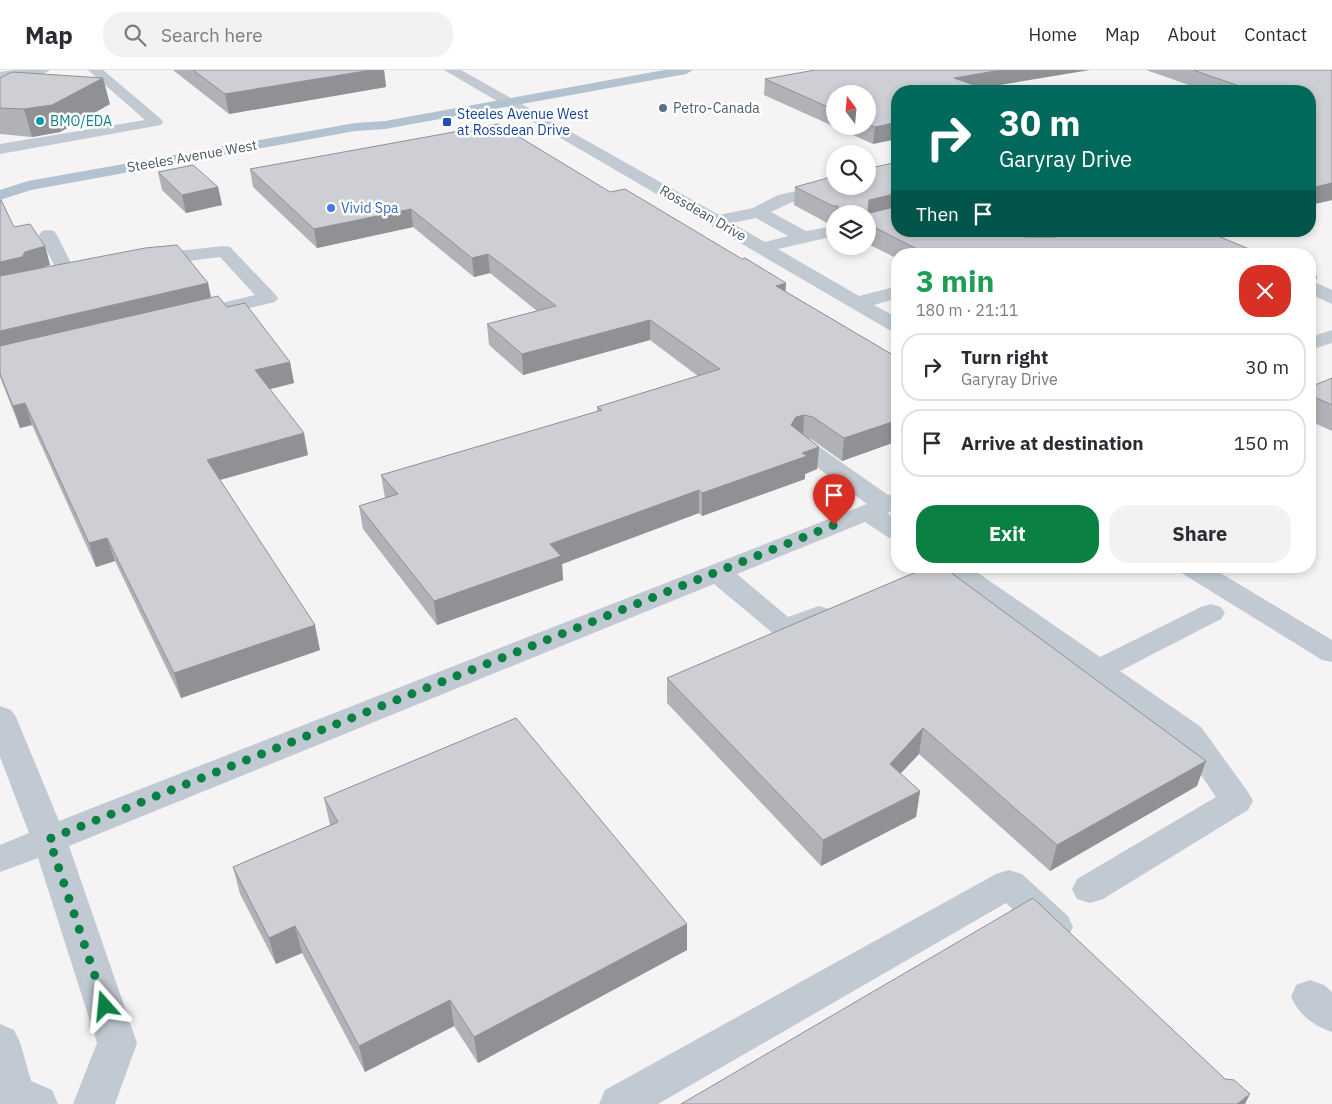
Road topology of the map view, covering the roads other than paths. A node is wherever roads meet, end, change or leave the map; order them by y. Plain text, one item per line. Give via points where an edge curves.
1 (43, 70) edge
2 (95, 70) edge
3 (451, 70) edge
4 (631, 70) edge
5 (686, 70) edge
6 (0, 76) edge
7 (502, 99) junction
8 (0, 149) edge
9 (0, 185) edge
10 (28, 186) junction
11 (826, 189) edge
12 (0, 195) edge
13 (758, 212) junction
14 (717, 221) junction
15 (826, 233) edge
16 (48, 235) dead end
17 (803, 237) junction
18 (763, 248) junction
19 (132, 262) edge
20 (85, 272) edge
21 (0, 284) edge
22 (1316, 289) edge
23 (0, 290) edge
24 (891, 294) edge
25 (1332, 298) edge
26 (857, 303) junction
27 (182, 318) edge
28 (891, 323) edge
29 (1332, 336) edge
30 (1316, 342) edge
31 (803, 446) edge
32 (883, 505) edge
33 (891, 519) edge
34 (717, 572) junction
35 (946, 573) edge
36 (1201, 573) edge
37 (838, 607) edge
38 (1211, 613) dead end
39 (1332, 653) edge
40 (1098, 670) junction
41 (0, 717) edge
42 (49, 839) junction
43 (0, 859) edge
44 (1090, 889) dead end
45 (1080, 950) edge
46 (0, 1042) edge
47 (37, 1104) edge
48 (94, 1104) edge
49 (620, 1104) edge

1 - 6 street
2 - 8 street via 156,122
3 - 7 street, Rossdean Drive
4 - 7 main road, Steeles Avenue West
5 - 7 main road, Steeles Avenue West
7 - 10 main road, Steeles Avenue West via 386,125 356,127
7 - 14 street, Rossdean Drive
9 - 10 main road, Steeles Avenue West
10 - 12 main road, Steeles Avenue West
11 - 13 street via 784,199
13 - 14 street
13 - 17 street
14 - 18 street, Rossdean Drive
15 - 17 street
16 - 21 street via 64,267 54,274
17 - 18 street
18 - 26 street, Rossdean Drive
19 - 27 street via 224,251 268,298
20 - 23 street
22 - 25 street
24 - 26 street
26 - 28 street, Rossdean Drive
29 - 30 street
31 - 32 street
32 - 33 street
32 - 34 street
34 - 37 street via 786,629
34 - 42 street
35 - 40 street
36 - 39 street
38 - 40 street
40 - 44 street via 1190,735 1236,801
41 - 42 street
42 - 43 street
42 - 48 street via 117,1044
45 - 49 street via 1009,884
46 - 47 street via 13,1093

